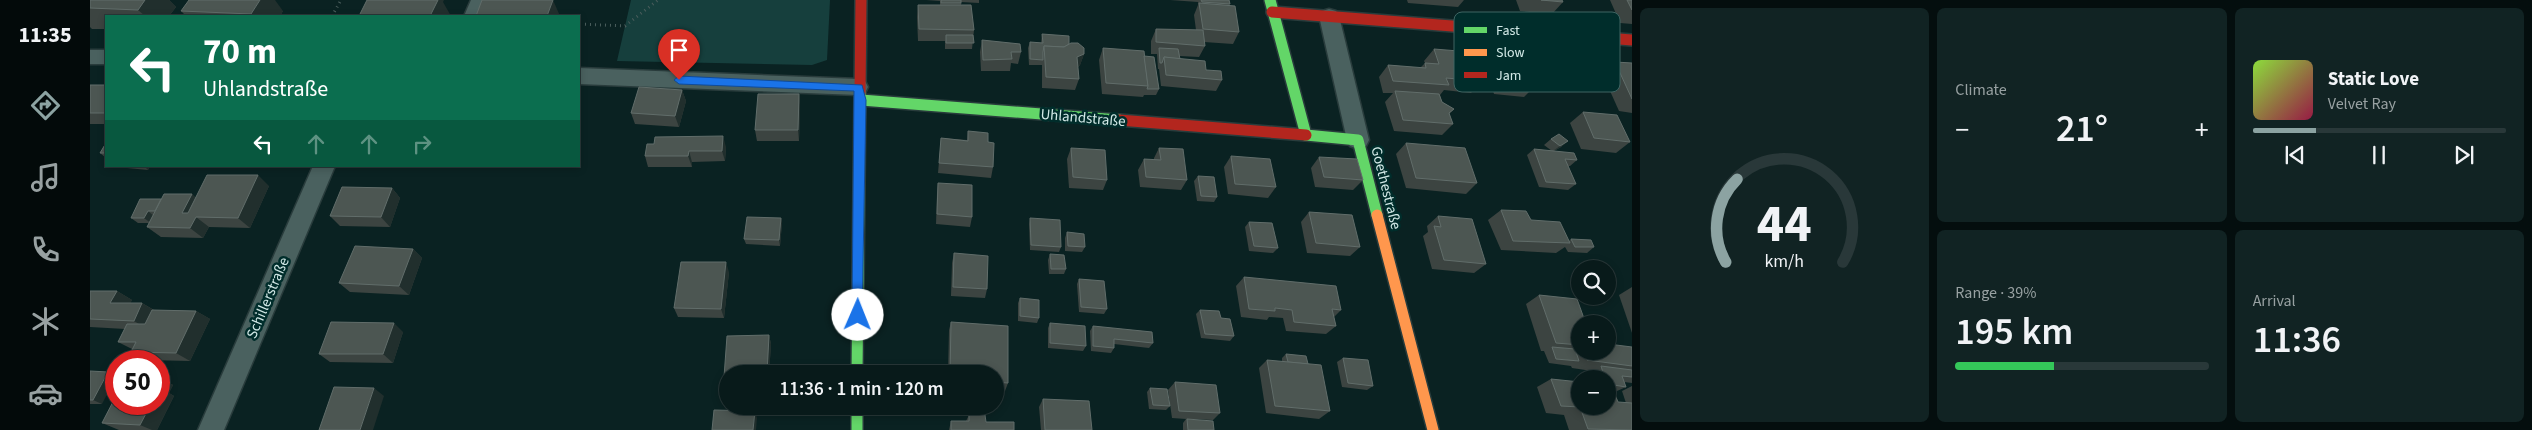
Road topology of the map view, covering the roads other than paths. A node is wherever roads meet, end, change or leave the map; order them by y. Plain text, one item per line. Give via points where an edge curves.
1 (480, 0) edge
2 (861, 0) edge
3 (1270, 0) edge
4 (1272, 12) junction
5 (473, 15) edge
6 (1329, 16) junction
7 (1454, 26) edge
8 (90, 57) edge
9 (105, 57) edge
10 (580, 76) edge
11 (860, 94) junction
12 (1306, 135) junction
13 (1358, 140) junction
14 (324, 167) edge
15 (858, 365) edge
16 (857, 415) edge
17 (211, 430) edge
18 (857, 430) edge
19 (1433, 430) edge

1 - 5 street
2 - 11 street
3 - 4 street
4 - 6 street
4 - 12 street
6 - 7 street
6 - 13 street
8 - 9 street
10 - 11 street, Uhlandstraße
11 - 12 street, Uhlandstraße
11 - 15 street
12 - 13 street, Goethestraße
13 - 19 street, Goethestraße
14 - 17 street, Schillerstraße
16 - 18 street

